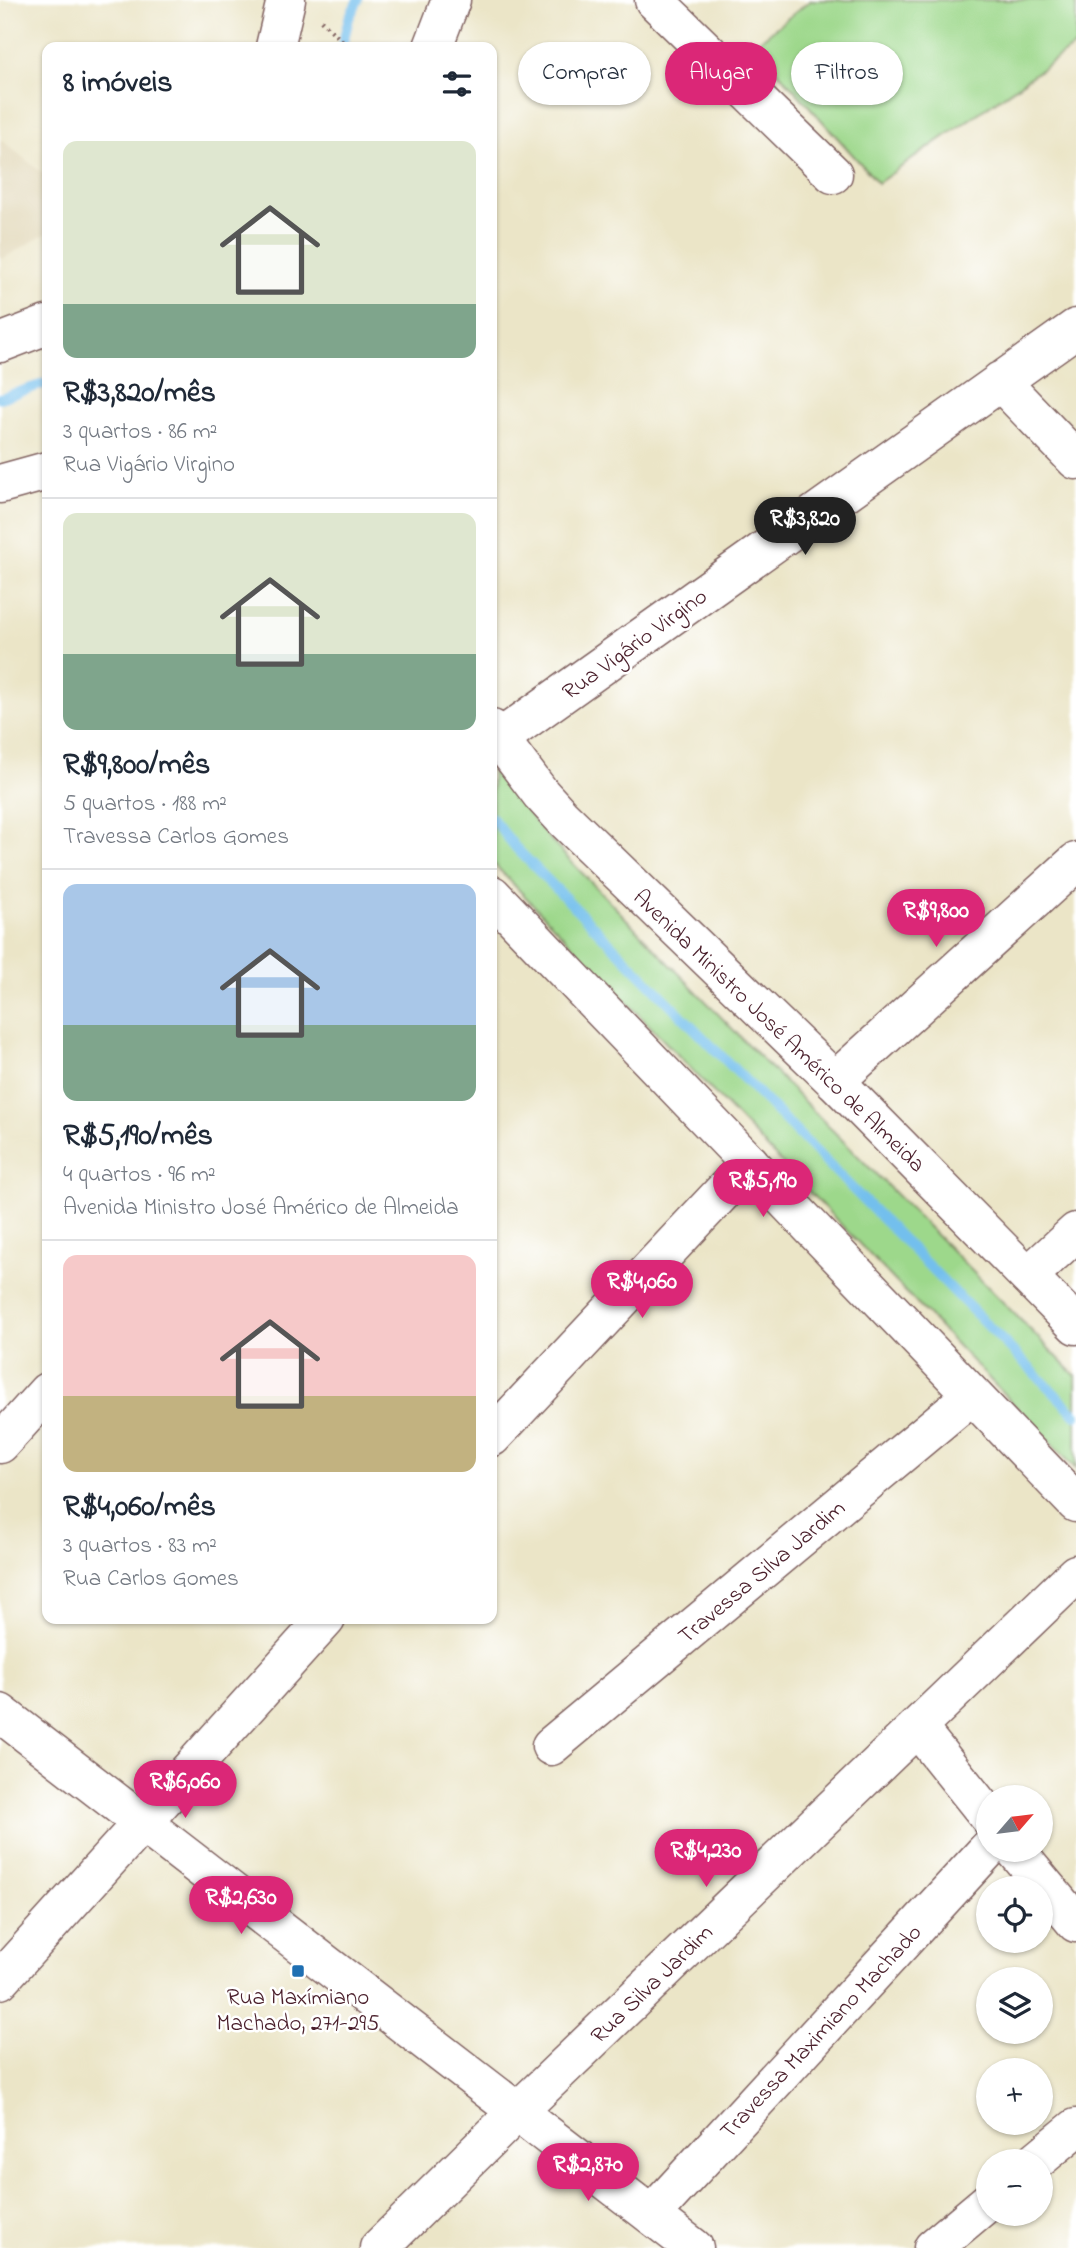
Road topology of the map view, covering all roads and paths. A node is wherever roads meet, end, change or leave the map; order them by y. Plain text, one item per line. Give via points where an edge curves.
1 (286, 0) edge
2 (451, 0) edge
3 (654, 0) edge
4 (329, 29) dead end
5 (276, 42) edge
6 (343, 42) edge
7 (435, 42) edge
8 (833, 174) dead end
9 (42, 327) edge
10 (1076, 328) edge
11 (0, 343) edge
12 (1000, 381) junction
13 (1076, 460) edge
14 (42, 472) edge
15 (0, 484) edge
16 (497, 733) edge
17 (497, 735) edge
18 (1076, 862) edge
19 (497, 907) edge
20 (835, 1081) junction
21 (750, 1163) junction
22 (1076, 1231) edge
23 (1028, 1276) junction
24 (1076, 1325) edge
25 (972, 1395) junction
26 (42, 1398) edge
27 (497, 1432) edge
28 (0, 1444) edge
29 (1076, 1503) edge
30 (1076, 1574) edge
31 (321, 1624) edge
32 (0, 1713) edge
33 (917, 1727) junction
34 (551, 1746) dead end
35 (976, 1801) edge
36 (142, 1823) junction
37 (976, 1862) edge
38 (1025, 1862) edge
39 (1076, 1923) edge
40 (0, 1980) edge
41 (518, 2111) junction
42 (1076, 2127) edge
43 (1050, 2149) edge
44 (976, 2212) edge
45 (651, 2215) junction
46 (394, 2242) edge
47 (694, 2248) edge
48 (933, 2248) edge

1 - 5 street
2 - 7 street
3 - 8 street
4 - 6 path
9 - 11 street
10 - 12 street, Rua Vigário Virgino
12 - 13 street
12 - 16 street, Rua Vigário Virgino
14 - 15 street
17 - 20 street, Avenida Ministro José Américo de Almeida via 562,817
18 - 20 street
19 - 21 street
20 - 23 street, Avenida Ministro José Américo de Almeida
21 - 25 street
21 - 27 street
22 - 23 street
23 - 24 street, Avenida Ministro José Américo de Almeida
25 - 29 street
25 - 34 street, Travessa Silva Jardim
26 - 28 street
30 - 33 street, Rua Silva Jardim
31 - 36 street
32 - 36 street
33 - 35 street
33 - 41 street, Rua Silva Jardim
36 - 40 street
36 - 41 street
37 - 45 street, Travessa Maximiano Machado
38 - 39 street
41 - 45 street
41 - 46 street, Rua Silva Jardim
42 - 43 street
44 - 48 street
45 - 47 street

